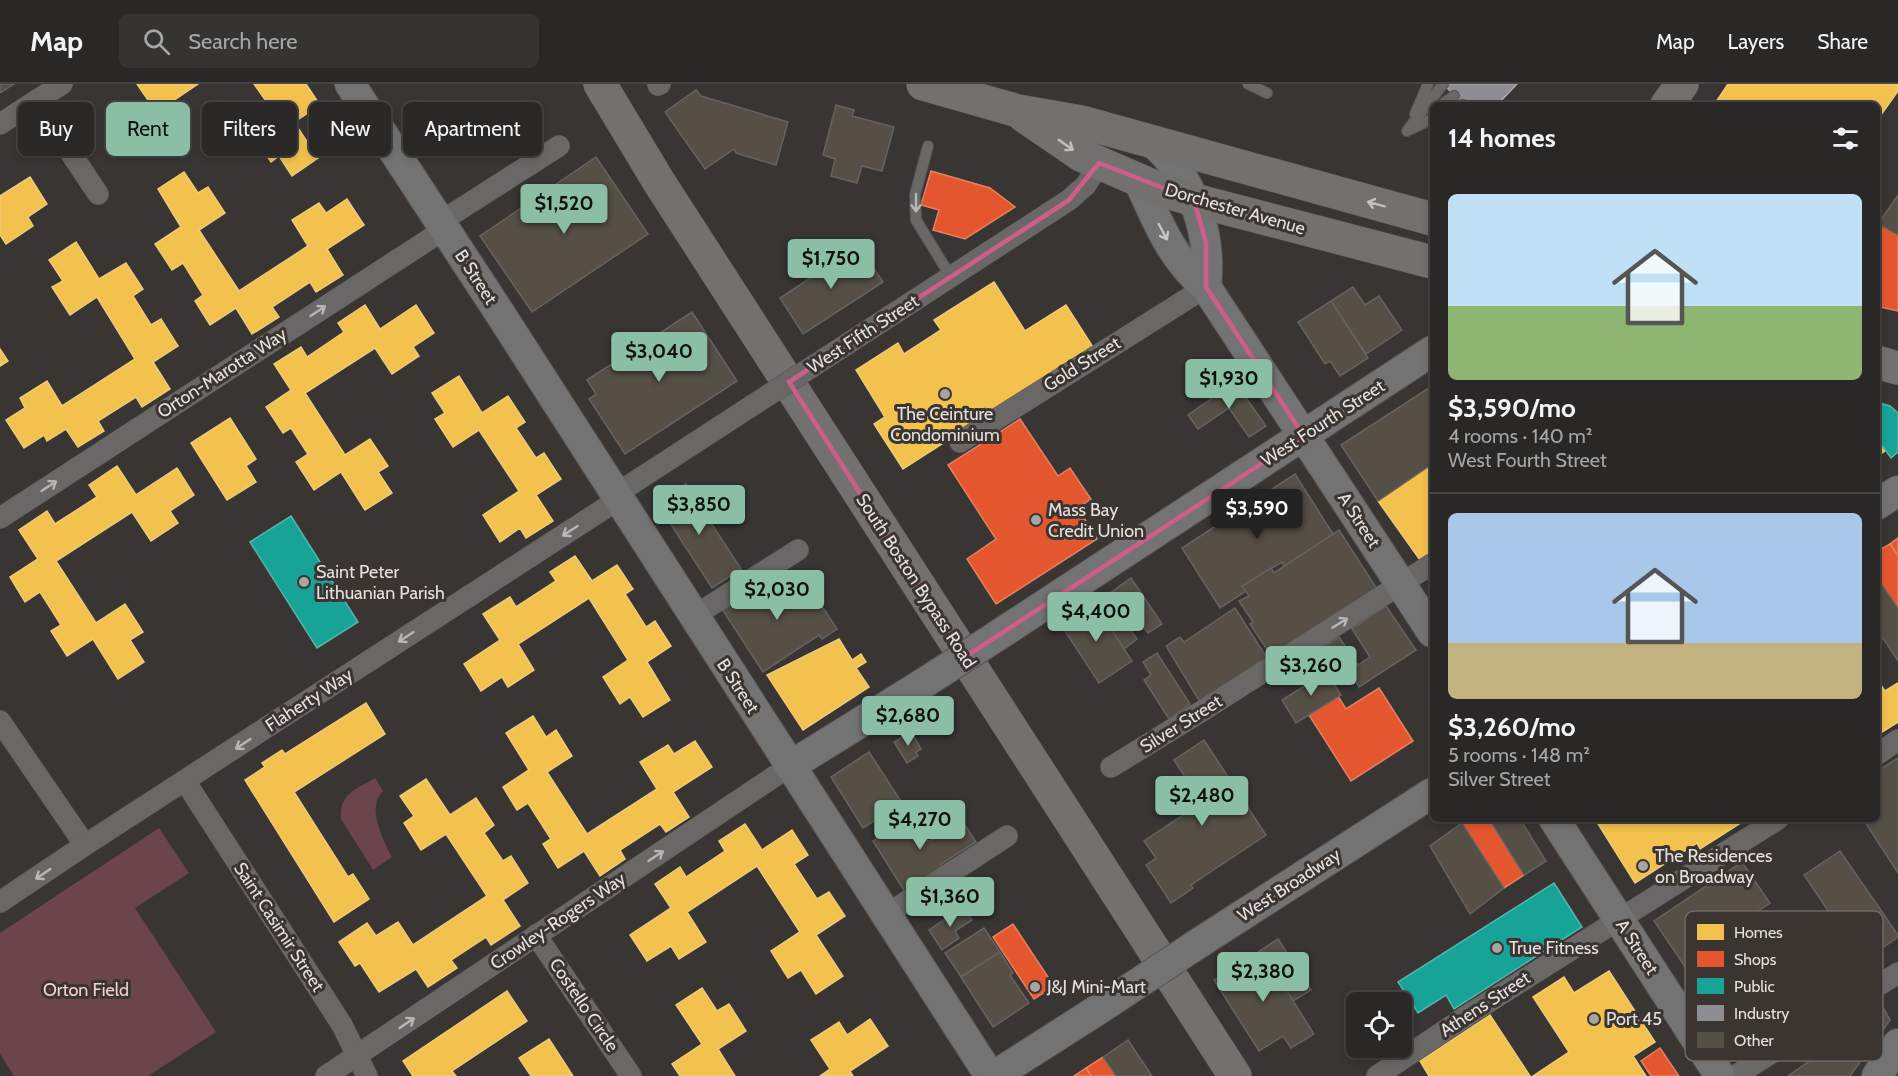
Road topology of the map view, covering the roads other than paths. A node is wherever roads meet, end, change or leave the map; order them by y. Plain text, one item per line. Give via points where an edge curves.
1 (62, 84) edge
2 (350, 84) edge
3 (600, 84) edge
4 (923, 84) edge
5 (1248, 84) edge
6 (1428, 84) edge
7 (1443, 84) edge
8 (1682, 84) edge
9 (1267, 93) dead end
10 (1454, 96) dead end
11 (36, 101) junction
12 (1446, 102) edge
13 (1669, 102) edge
14 (1018, 111) junction
15 (1430, 114) edge
16 (1430, 120) edge
17 (0, 124) edge
18 (1407, 131) junction
19 (1151, 141) junction
20 (559, 146) dead end
21 (928, 146) dead end
22 (1099, 163) junction
23 (1138, 179) junction
24 (98, 194) dead end
25 (1194, 200) junction
26 (1430, 218) edge
27 (442, 226) junction
28 (1430, 261) edge
29 (951, 277) junction
30 (1206, 287) junction
31 (1430, 352) edge
32 (1880, 363) edge
33 (1898, 368) edge
34 (1304, 436) junction
35 (960, 442) dead end
36 (1898, 491) edge
37 (617, 497) junction
38 (1880, 502) edge
39 (0, 518) edge
40 (798, 550) dead end
41 (1430, 565) edge
42 (1402, 585) junction
43 (694, 616) junction
44 (1430, 629) edge
45 (0, 721) edge
46 (1898, 741) edge
47 (1880, 752) edge
48 (790, 766) junction
49 (1111, 767) dead end
50 (185, 781) junction
51 (1430, 794) edge
52 (1556, 822) edge
53 (1773, 822) edge
54 (1007, 836) dead end
55 (85, 845) junction
56 (0, 902) edge
57 (886, 915) junction
58 (1618, 919) junction
59 (537, 935) junction
60 (1898, 973) edge
61 (1883, 982) edge
62 (1685, 1022) edge
63 (1898, 1044) edge
64 (358, 1055) junction
65 (1710, 1061) edge
66 (1759, 1061) edge
67 (326, 1076) edge
68 (367, 1076) edge
69 (631, 1076) edge
70 (992, 1076) edge
71 (1235, 1076) edge
72 (1377, 1076) edge
73 (1720, 1076) edge
74 (1735, 1076) edge
75 (1877, 1076) edge

1 - 11 street
2 - 27 main road, B Street
3 - 71 main road, South Boston Bypass Road via 659,182
4 - 14 main road, Dorchester Avenue
5 - 9 lane
6 - 18 lane
7 - 18 lane
8 - 13 main road
10 - 12 lane
11 - 17 street
11 - 24 street
14 - 19 main road, Dorchester Avenue via 1081,122
14 -> 22 main road, Dorchester Avenue via 1074,151
15 - 18 lane
16 - 18 lane
19 - 25 main road via 1174,166
26 -> 19 main road, Dorchester Avenue
20 - 27 street, Orton-Marotta Way
21 -> 29 lane via 915,195 916,220
22 - 23 main road, Dorchester Avenue
22 - 29 street, West Fifth Street via 1076,195
23 - 25 main road, Dorchester Avenue
23 -> 30 main road, A Street via 1162,232 1186,269
25 - 28 main road, Dorchester Avenue
25 - 30 main road via 1206,243
27 - 37 main road, B Street
39 -> 27 street, Orton-Marotta Way
29 - 37 street, West Fifth Street, bridge
30 - 34 main road, A Street
30 - 35 street, Gold Street
31 - 34 main road, West Fourth Street
32 - 33 main road
34 - 42 main road, A Street
34 - 48 main road, West Fourth Street, bridge
36 - 38 main road
37 - 43 main road, B Street
37 -> 50 street, Flaherty Way
40 - 43 street
41 - 42 street, Silver Street
42 - 44 main road, A Street
49 -> 42 street, Silver Street
43 - 48 main road, B Street
45 - 55 street
46 - 47 street
48 - 57 main road, B Street
59 -> 48 street, Crowley-Rogers Way
50 - 55 street, Flaherty Way
50 - 64 street, Saint Casimir Street
51 - 70 main road, West Broadway, bridge
52 - 58 main road, A Street
53 - 58 street, Athens Street
54 - 57 street
55 -> 56 street, Flaherty Way
57 - 70 main road, B Street
58 - 62 main road, A Street
58 - 72 street, Athens Street
64 -> 59 street, Crowley-Rogers Way
59 - 69 street, Costello Circle
60 - 61 street
63 - 75 main road
64 - 67 street, Crowley-Rogers Way
64 - 68 street, Saint Casimir Street
65 - 73 main road, A Street
66 - 74 street

